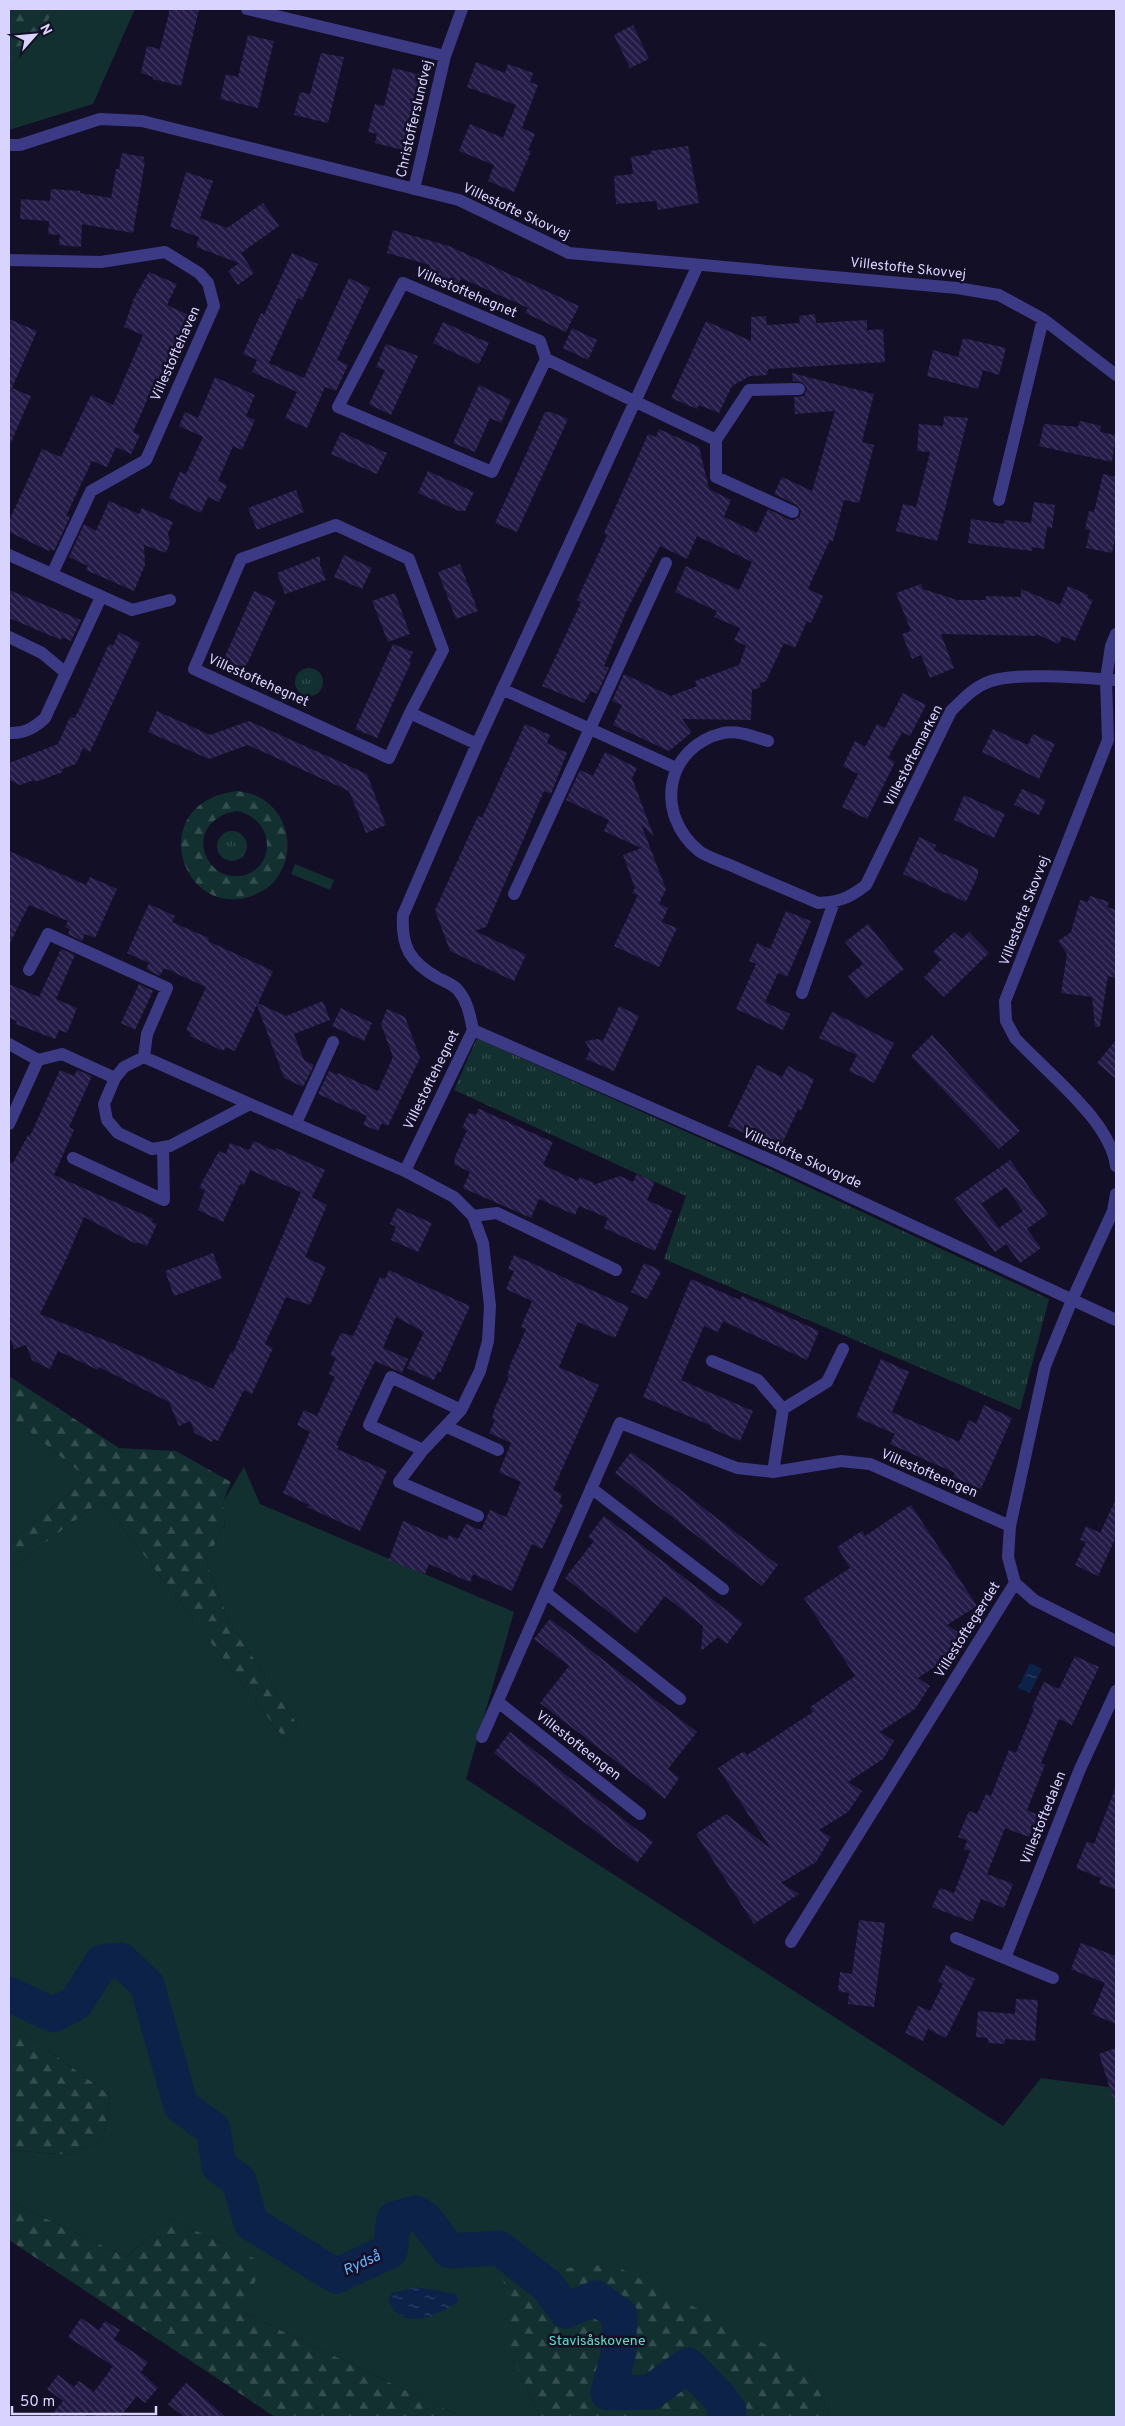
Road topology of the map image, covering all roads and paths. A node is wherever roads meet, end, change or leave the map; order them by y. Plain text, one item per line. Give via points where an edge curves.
1 (247, 9) edge
2 (462, 9) edge
3 (445, 56) junction
4 (9, 145) edge
5 (414, 189) junction
6 (9, 260) edge
7 (698, 265) junction
8 (1043, 319) junction
9 (546, 359) junction
10 (1116, 375) edge
11 (799, 389) dead end
12 (634, 400) junction
13 (716, 440) junction
14 (999, 500) dead end
15 (792, 512) dead end
16 (9, 555) edge
17 (666, 563) dead end
18 (52, 574) junction
19 (101, 597) junction
20 (170, 600) dead end
21 (1116, 634) edge
22 (9, 637) edge
23 (66, 673) junction
24 (1111, 679) edge
25 (502, 689) junction
26 (410, 713) junction
27 (589, 730) junction
28 (9, 733) edge
29 (768, 741) dead end
30 (477, 744) junction
31 (676, 768) junction
32 (514, 894) dead end
33 (834, 902) junction
34 (29, 970) dead end
35 (802, 993) dead end
36 (473, 1030) junction
37 (333, 1042) dead end
38 (9, 1044) edge
39 (144, 1057) junction
40 (38, 1060) junction
41 (115, 1078) junction
42 (250, 1104) junction
43 (296, 1123) junction
44 (9, 1124) edge
45 (163, 1148) junction
46 (73, 1158) dead end
47 (1116, 1166) edge
48 (405, 1171) junction
49 (1116, 1194) edge
50 (472, 1216) junction
51 (616, 1270) dead end
52 (1072, 1300) junction
53 (1116, 1320) edge
54 (843, 1349) dead end
55 (712, 1361) dead end
56 (783, 1409) junction
57 (461, 1410) junction
58 (447, 1427) junction
59 (423, 1450) junction
60 (498, 1450) dead end
61 (774, 1472) junction
62 (591, 1488) junction
63 (478, 1516) dead end
64 (1010, 1526) junction
65 (1015, 1583) junction
66 (723, 1589) dead end
67 (546, 1592) junction
68 (1116, 1642) edge
69 (1116, 1691) edge
70 (680, 1699) dead end
71 (498, 1702) junction
72 (482, 1737) dead end
73 (640, 1814) dead end
74 (956, 1938) dead end
75 (791, 1942) dead end
76 (1005, 1958) junction
77 (1053, 1978) dead end

1 - 3 street, Christofferslundvej
2 - 3 street, Christofferslundvej
3 - 5 street, Christofferslundvej
4 - 5 street, Villestofte Skovvej via 20,145 100,119 142,121
5 - 7 street, Villestofte Skovvej via 459,200 569,253
6 - 18 street, Villestoftehaven via 101,262 165,252 199,273 208,283 214,306 146,460 91,492
7 - 8 street, Villestofte Skovvej via 957,288 999,295
7 - 12 street, Villestoftehegnet
8 - 10 street, Villestofte Skovvej
8 - 14 street
9 - 9 street, Villestoftehegnet via 492,472 338,407 403,283 540,341
9 - 12 street
11 - 13 street via 749,390
12 - 13 street
12 - 25 street, Villestoftehegnet
13 - 15 street via 716,477
16 - 18 street
17 - 27 street
18 - 19 street
19 - 20 street via 132,610
19 - 23 street
21 - 24 street, Villestofte Skovvej via 1112,646
22 - 23 street via 42,653
23 - 28 street via 45,718 35,727 18,734
24 - 33 street, Villestoftemarken via 1016,677 991,681 970,692 951,711 866,885 850,897
24 - 47 street, Villestofte Skovvej via 1108,740 1005,1002 1006,1021 1016,1038 1098,1124 1114,1154
25 - 27 street
25 - 30 street, Villestoftehegnet
26 - 26 street, Villestoftehegnet via 443,650 409,559 336,526 241,559 194,669 390,758
26 - 30 street
27 - 31 street
27 - 32 street
29 - 31 street via 745,734 725,733 701,742
30 - 36 street, Villestoftehegnet via 403,914 402,930 404,944 423,970 458,989 469,1009
31 - 33 street, Villestoftemarken via 670,790 672,810 679,829 699,852 818,903
33 - 35 street
34 - 39 street via 48,934 167,988 147,1034
36 - 48 street, Villestoftehegnet
36 - 52 street, Villestofte Skovgyde via 775,1162
37 - 43 street
38 - 40 street
39 - 41 street via 124,1067
39 - 42 street
40 - 41 street via 62,1054
40 - 44 street
41 - 45 street via 104,1104 107,1120 118,1133 152,1148
42 - 43 street
42 - 45 street
43 - 48 street
45 - 46 street via 164,1200
48 - 50 street via 454,1197
49 - 52 street via 1113,1211
50 - 51 street via 497,1213
50 - 57 street via 483,1243 490,1306 488,1341 480,1370
52 - 53 street, Villestofte Skovgyde
52 - 64 street, Villestoftegærdet via 1045,1366
54 - 56 street via 826,1382
55 - 56 street via 758,1380
56 - 61 street
57 - 58 street
57 - 59 street via 391,1377 369,1425
58 - 59 street
58 - 60 street
59 - 63 street via 399,1482
61 - 62 street, Villestofteengen via 737,1468 620,1423
61 - 64 street, Villestofteengen via 841,1461 870,1464
62 - 66 street
62 - 67 street, Villestofteengen
64 - 65 street, Villestoftegærdet via 1008,1558
65 - 68 street via 1034,1600
65 - 75 street, Villestoftegærdet
67 - 70 street
67 - 71 street, Villestofteengen
69 - 76 street, Villestoftedalen via 1080,1768
71 - 72 street, Villestofteengen
71 - 73 street, Villestofteengen
74 - 76 street
76 - 77 street

